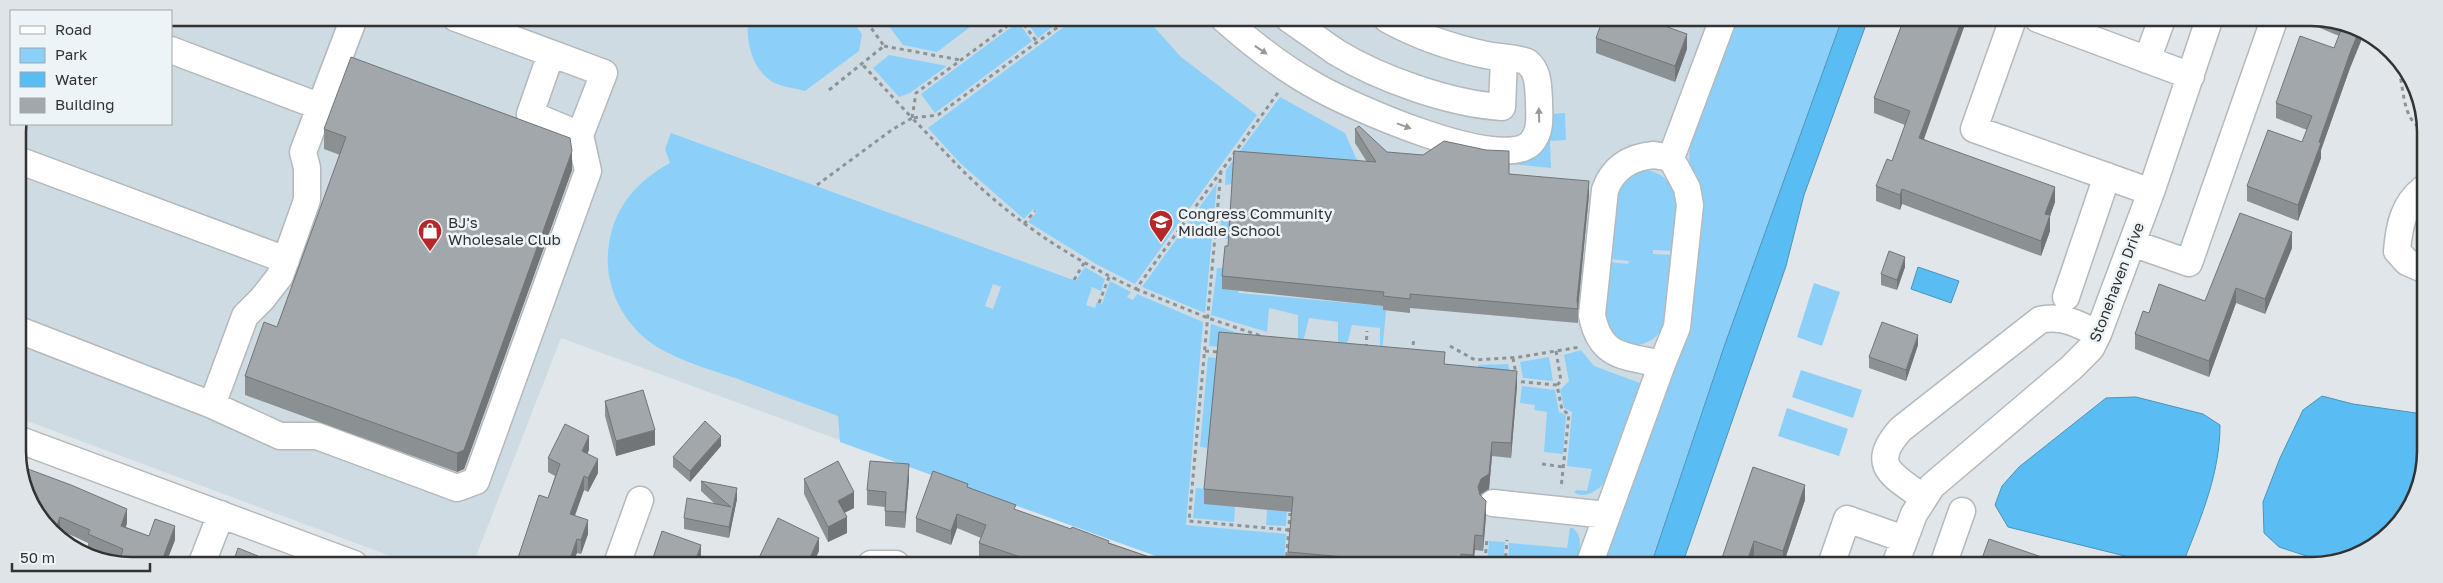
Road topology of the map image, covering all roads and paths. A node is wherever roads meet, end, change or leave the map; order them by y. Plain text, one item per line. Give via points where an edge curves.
1 (351, 26) edge
2 (477, 26) edge
3 (870, 26) edge
4 (1008, 26) edge
5 (1025, 26) edge
6 (1059, 26) edge
7 (1232, 26) edge
8 (1299, 26) edge
9 (1404, 26) edge
10 (1720, 26) edge
11 (2011, 26) edge
12 (2057, 26) edge
13 (2160, 26) edge
14 (2207, 26) edge
15 (2272, 26) edge
16 (1037, 42) junction
17 (884, 46) junction
18 (172, 50) edge
19 (552, 54) junction
20 (1504, 58) junction
21 (960, 60) junction
22 (2147, 60) junction
23 (862, 64) junction
24 (2191, 76) junction
25 (2401, 76) edge
26 (1283, 84) dead end
27 (828, 90) dead end
28 (320, 107) junction
29 (912, 118) junction
30 (2417, 126) edge
31 (580, 135) junction
32 (1671, 158) junction
33 (26, 163) edge
34 (1222, 170) junction
35 (2107, 176) junction
36 (817, 185) dead end
37 (2151, 192) junction
38 (2417, 196) edge
39 (1034, 211) dead end
40 (1024, 224) junction
41 (2132, 243) junction
42 (286, 260) junction
43 (1084, 263) junction
44 (2417, 266) edge
45 (1109, 277) junction
46 (1074, 280) dead end
47 (1136, 289) junction
48 (2066, 297) dead end
49 (1099, 303) dead end
50 (1208, 318) junction
51 (1367, 331) dead end
52 (26, 333) edge
53 (2098, 334) junction
54 (1266, 337) edge
55 (1414, 338) dead end
56 (1450, 346) dead end
57 (1580, 347) dead end
58 (1205, 351) junction
59 (1556, 351) junction
60 (1218, 352) edge
61 (1365, 355) edge
62 (1412, 355) edge
63 (1513, 358) junction
64 (1475, 360) junction
65 (1662, 364) junction
66 (1472, 368) edge
67 (1508, 381) edge
68 (1518, 382) junction
69 (1557, 385) junction
70 (212, 405) junction
71 (26, 442) edge
72 (1542, 464) dead end
73 (1924, 498) junction
74 (640, 500) dead end
75 (1493, 503) dead end
76 (1962, 511) dead end
77 (221, 514) junction
78 (1290, 514) edge
79 (1607, 515) junction
80 (1289, 530) junction
81 (1487, 538) dead end
82 (1904, 539) junction
83 (1507, 540) dead end
84 (204, 557) edge
85 (335, 557) edge
86 (619, 557) edge
87 (1287, 557) edge
88 (1485, 557) edge
89 (1506, 557) edge
90 (1592, 557) edge
91 (1834, 557) edge
92 (1898, 557) edge
93 (1946, 557) edge

1 - 28 street
2 - 19 street
3 - 17 path
4 - 21 path
5 - 16 path
6 - 16 path
7 -> 20 street via 1286,68 1355,107 1438,137 1512,152 1522,150 1537,134 1540,125 1538,80 1526,61
8 - 20 street via 1337,52 1395,80 1443,97 1483,106 1502,107
9 - 20 street via 1439,41
10 - 32 street
11 - 35 street via 1974,129
12 - 22 street
13 - 22 street
14 - 24 street, Stonehaven Drive
15 - 41 street via 2189,263
16 - 29 path via 938,115
17 - 21 path
17 - 23 path
18 - 28 street
19 - 31 street via 530,114
19 - 31 street via 604,73
21 - 29 path via 916,93
22 - 24 street
23 - 27 path
23 - 29 path
24 - 37 street, Stonehaven Drive
25 - 30 path via 2409,118
26 - 34 path
28 - 42 street via 303,152 308,168 307,200
29 - 36 path
29 - 40 path via 966,174
31 - 70 street via 588,171 476,481 457,488 317,436 280,436
32 - 65 street via 1687,188 1690,205 1677,327
32 - 65 street via 1642,156 1629,161 1609,180 1605,190 1592,315 1600,341 1608,348
33 - 42 street
34 - 47 path
34 - 50 path
35 - 37 street
35 - 48 street
37 - 41 street, Stonehaven Drive
38 - 44 street via 2402,217 2397,251 2407,262
39 - 40 path
40 - 43 path
41 - 53 street, Stonehaven Drive
42 - 70 street via 280,276 245,316
43 - 45 path
43 - 46 path
45 - 47 path
45 - 49 path
47 - 50 path
50 - 54 path
50 - 58 path
51 - 61 path
52 - 70 street
53 - 73 street, Stonehaven Drive via 2091,348 2072,368 1942,477
53 - 73 street via 2058,318 2040,320 1901,429 1884,452 1884,462 1895,477
55 - 62 path
56 - 64 path
57 - 59 path
58 - 60 path
58 - 80 path via 1189,521
59 - 63 path
59 - 69 path via 1561,381
63 - 64 path
63 - 68 path
64 - 66 path
65 - 79 street
67 - 68 path
68 - 69 path
69 - 72 path via 1562,410 1569,414 1564,467
71 - 77 street
73 - 82 street, Stonehaven Drive
74 - 86 street
75 - 79 street
76 - 93 street
77 - 84 street
77 - 85 street
78 - 80 path
79 - 90 street
80 - 87 path
81 - 88 path
82 - 91 street via 1847,519
82 - 92 street, Stonehaven Drive
83 - 89 path

